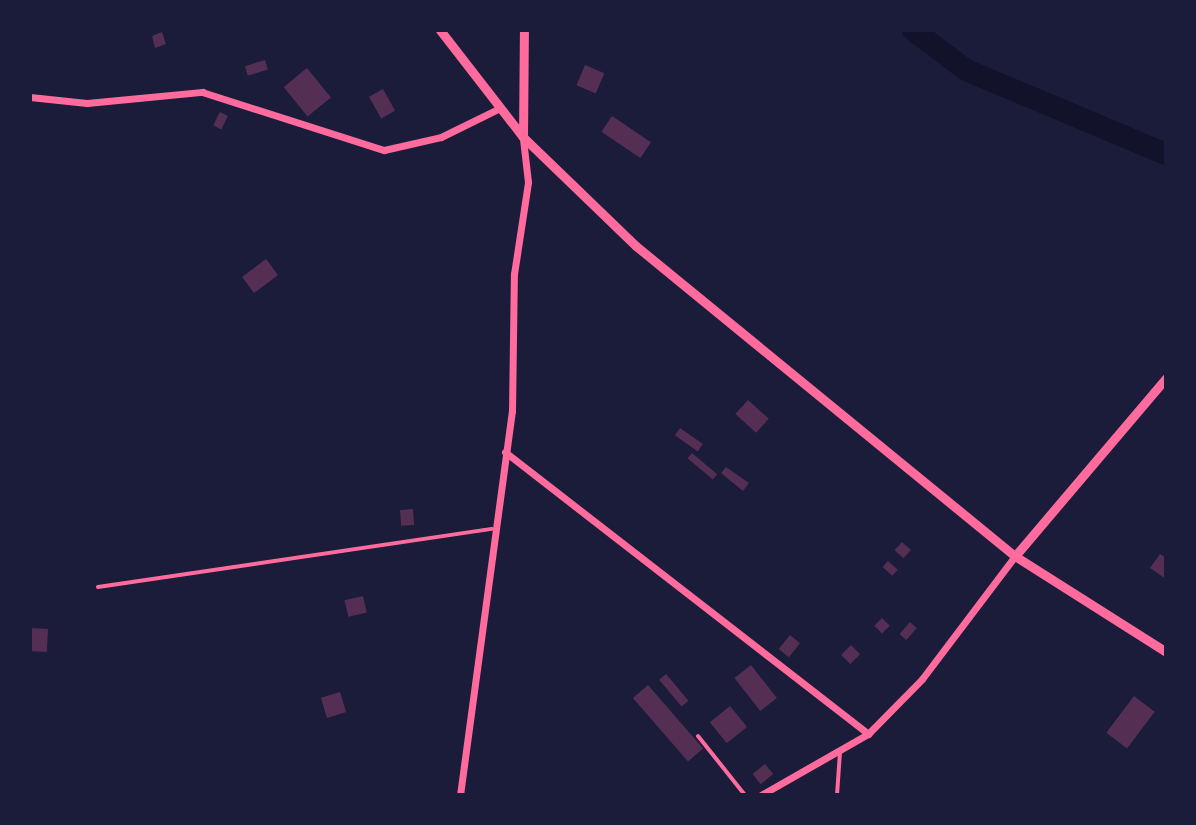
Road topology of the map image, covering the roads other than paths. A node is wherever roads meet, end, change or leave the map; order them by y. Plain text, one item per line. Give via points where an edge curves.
1 (440, 30) edge
2 (524, 30) edge
3 (30, 97) edge
4 (500, 108) junction
5 (523, 137) junction
6 (1166, 378) edge
7 (505, 452) junction
8 (492, 529) junction
9 (1015, 556) junction
10 (98, 587) dead end
11 (1166, 652) edge
12 (868, 734) junction
13 (698, 736) dead end
14 (840, 752) junction
15 (460, 795) edge
16 (745, 795) edge
17 (761, 795) edge
18 (837, 795) edge

1 - 4 street
2 - 5 street
3 - 4 street via 87,103 202,92 384,150 441,137
4 - 5 street
5 - 7 street via 528,182 514,274
5 - 9 street via 636,246
6 - 9 street
7 - 8 street
7 - 12 street
8 - 10 lane
8 - 15 street
9 - 11 street
9 - 12 street via 922,679
12 - 14 street
13 - 16 lane
14 - 17 street
14 - 18 lane

